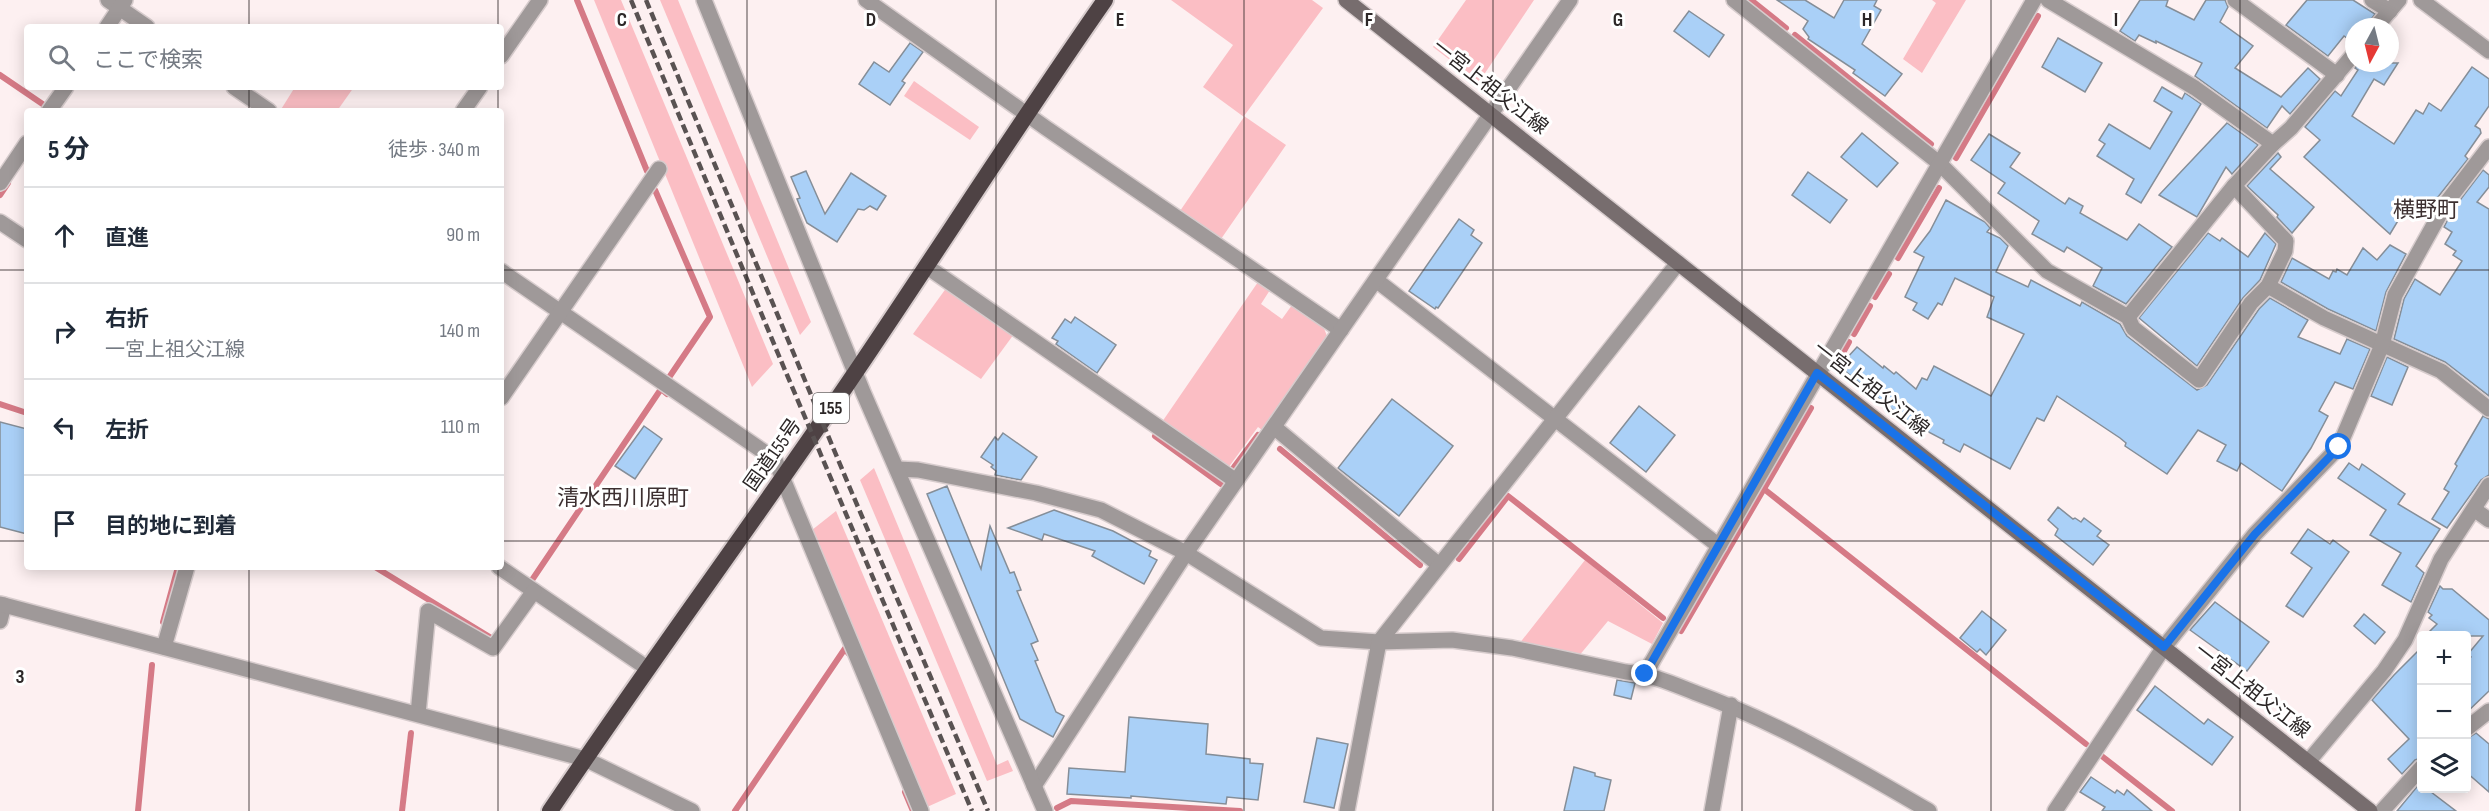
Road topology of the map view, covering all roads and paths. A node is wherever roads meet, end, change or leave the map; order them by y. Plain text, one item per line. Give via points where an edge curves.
1 (704, 0) edge
2 (866, 0) edge
3 (1105, 0) edge
4 (1346, 0) edge
5 (1570, 0) edge
6 (1734, 0) edge
7 (2034, 0) edge
8 (2048, 0) edge
9 (2235, 0) edge
10 (2372, 0) edge
11 (2421, 0) edge
12 (537, 1) edge
13 (118, 3) edge
14 (2394, 5) edge
15 (2383, 18) edge
16 (108, 24) edge
17 (143, 24) edge
18 (504, 51) edge
19 (2489, 51) edge
20 (2345, 65) edge
21 (2337, 75) junction
22 (64, 90) edge
23 (238, 90) edge
24 (478, 90) edge
25 (51, 108) edge
26 (265, 108) edge
27 (465, 108) edge
28 (1026, 113) junction
29 (1491, 115) junction
30 (2273, 144) junction
31 (24, 147) edge
32 (2489, 147) edge
33 (1939, 163) junction
34 (659, 169) dead end
35 (0, 183) edge
36 (2234, 186) junction
37 (0, 222) edge
38 (24, 238) edge
39 (1678, 263) junction
40 (926, 266) junction
41 (504, 272) edge
42 (1376, 280) junction
43 (2268, 286) junction
44 (560, 311) junction
45 (2128, 317) junction
46 (1341, 330) junction
47 (2382, 345) junction
48 (855, 373) junction
49 (1817, 373) junction
50 (504, 394) edge
51 (2489, 409) edge
52 (1555, 418) junction
53 (1274, 427) junction
54 (897, 469) junction
55 (782, 480) junction
56 (1236, 481) junction
57 (2489, 485) edge
58 (2475, 510) junction
59 (2489, 520) edge
60 (1719, 546) junction
61 (1186, 554) junction
62 (1439, 565) junction
63 (186, 570) edge
64 (503, 570) edge
65 (534, 591) junction
66 (2, 604) edge
67 (0, 621) edge
68 (1379, 642) junction
69 (164, 647) junction
70 (2164, 647) junction
71 (647, 668) junction
72 (1645, 674) junction
73 (1731, 705) junction
74 (2489, 711) edge
75 (418, 714) junction
76 (2471, 725) edge
77 (585, 759) junction
78 (2308, 762) junction
79 (2417, 772) edge
80 (1034, 786) junction
81 (550, 811) edge
82 (692, 811) edge
83 (921, 811) edge
84 (1045, 811) edge
85 (1347, 811) edge
86 (1712, 811) edge
87 (1929, 811) edge
88 (2055, 811) edge
89 (2370, 811) edge
90 (2382, 811) edge

1 - 48 street
2 - 28 street
3 - 28 highway, 国道155号 / 155
4 - 29 main road, 一宮上祖父江線
5 - 29 street
6 - 33 street
7 - 33 street
8 - 30 street via 2195,88
9 - 21 street
10 - 14 street
11 - 19 street
12 - 18 street
13 - 16 street
13 - 17 street
14 - 15 street
20 - 21 street
21 - 30 street
22 - 25 street
23 - 26 street
24 - 27 street
28 - 40 highway, 国道155号 / 155
28 - 46 street
29 - 39 main road, 一宮上祖父江線
29 - 42 street
30 - 36 street
31 - 35 street
32 - 47 street via 2446,203 2395,295
33 - 45 street via 2047,271
33 - 49 street
34 - 44 street
36 - 43 street via 2286,241
36 - 45 street
37 - 38 street
39 - 49 main road, 一宮上祖父江線
39 - 52 street
40 - 48 highway, 国道155号 / 155
40 - 56 street
41 - 44 street
42 - 46 street
42 - 52 street
43 - 45 street via 2251,303 2199,380 2133,328
43 - 47 street
44 - 50 street
44 - 55 street via 772,455
46 - 53 street
47 - 51 street via 2441,371
47 - 70 street via 2339,447 2255,534
48 - 54 street
48 - 55 highway, 国道155号 / 155
49 - 60 street
49 - 70 main road, 一宮上祖父江線
52 - 60 street
52 - 62 street
53 - 56 street
53 - 62 street
54 - 61 street via 1036,493 1101,510
54 - 80 street
55 - 71 highway, 国道155号 / 155
55 - 83 street
56 - 61 street
57 - 58 street
58 - 59 street
58 - 78 street via 2440,559 2405,640
60 - 72 street
61 - 68 street via 1321,638
61 - 80 street
62 - 68 street
63 - 69 street
64 - 65 street
65 - 71 street
65 - 75 street via 493,648 428,611
66 - 67 street
66 - 69 street
68 - 72 street via 1452,640
68 - 85 street
69 - 75 street
70 - 78 main road, 一宮上祖父江線
70 - 88 street
71 - 77 highway, 国道155号 / 155
72 - 73 street
73 - 86 street
73 - 87 street via 1825,750
74 - 76 street
75 - 77 street
77 - 81 highway, 国道155号 / 155
77 - 82 street
78 - 89 main road, 一宮上祖父江線
79 - 90 street
80 - 84 street

